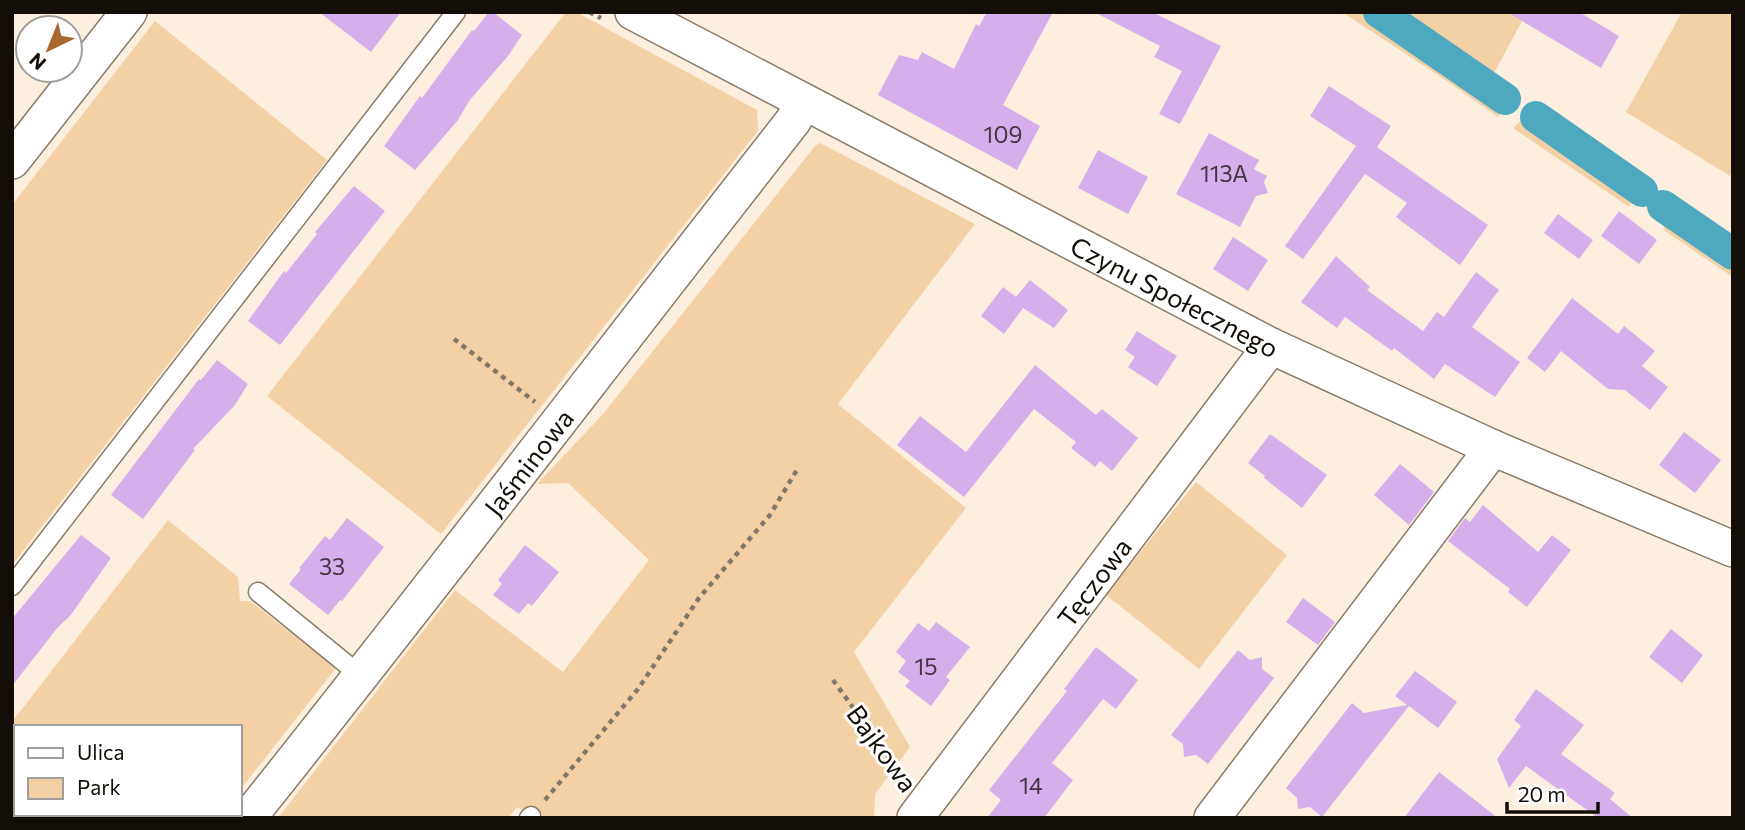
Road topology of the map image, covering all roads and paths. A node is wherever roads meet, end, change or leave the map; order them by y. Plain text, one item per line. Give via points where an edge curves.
1 (129, 12) edge
2 (456, 12) edge
3 (633, 12) edge
4 (803, 103) junction
5 (12, 161) edge
6 (454, 339) dead end
7 (1271, 346) junction
8 (558, 420) junction
9 (1493, 447) junction
10 (798, 468) dead end
11 (1733, 550) edge
12 (12, 586) edge
13 (258, 592) dead end
14 (361, 676) junction
15 (833, 680) dead end
16 (924, 814) edge
17 (530, 817) edge
18 (248, 818) edge
19 (1212, 818) edge

1 - 5 street
2 - 12 lane
3 - 4 street, Czynu Społecznego
4 - 7 street, Czynu Społecznego
4 - 8 street, Jaśminowa
6 - 8 path
7 - 9 street, Czynu Społecznego
7 - 16 street, Tęczowa
8 - 14 street, Jaśminowa
9 - 11 street, Czynu Społecznego
9 - 19 street
10 - 17 path via 770,515 699,598 638,689
13 - 14 lane
14 - 18 street, Jaśminowa
15 - 16 path, Bajkowa

